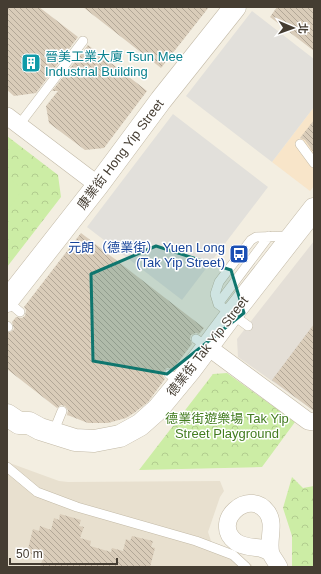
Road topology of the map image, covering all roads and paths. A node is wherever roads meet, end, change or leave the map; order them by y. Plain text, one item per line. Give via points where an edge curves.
1 (235, 7) edge
2 (83, 41) dead end
3 (13, 121) edge
4 (300, 144) dead end
5 (314, 163) edge
6 (98, 185) junction
7 (314, 209) edge
8 (269, 236) junction
9 (292, 236) junction
10 (11, 305) edge
11 (233, 314) junction
12 (202, 343) junction
13 (7, 400) edge
14 (62, 411) dead end
15 (7, 415) edge
16 (314, 422) edge
17 (29, 423) junction
18 (53, 433) junction
19 (7, 467) edge
20 (246, 567) edge

1 - 6 street, 康業街 Hong Yip Street
2 - 3 lane
3 - 6 street
4 - 5 lane
6 - 10 street, 康業街 Hong Yip Street
7 - 9 street, 德業街 Tak Yip Street
8 - 9 lane
8 - 11 lane
8 - 11 lane via 251,240 219,282 215,294
9 - 11 street, 德業街 Tak Yip Street
11 - 12 street, 德業街 Tak Yip Street
12 - 16 street via 308,421
12 - 18 street, 德業街 Tak Yip Street via 174,379 158,409 140,425 120,436 94,441 75,440
13 - 17 street via 26,411
14 - 18 lane
15 - 17 street, 德業街 Tak Yip Street via 19,423
17 - 18 street, 德業街 Tak Yip Street
19 - 20 lane via 37,492 77,507 196,541 232,555

